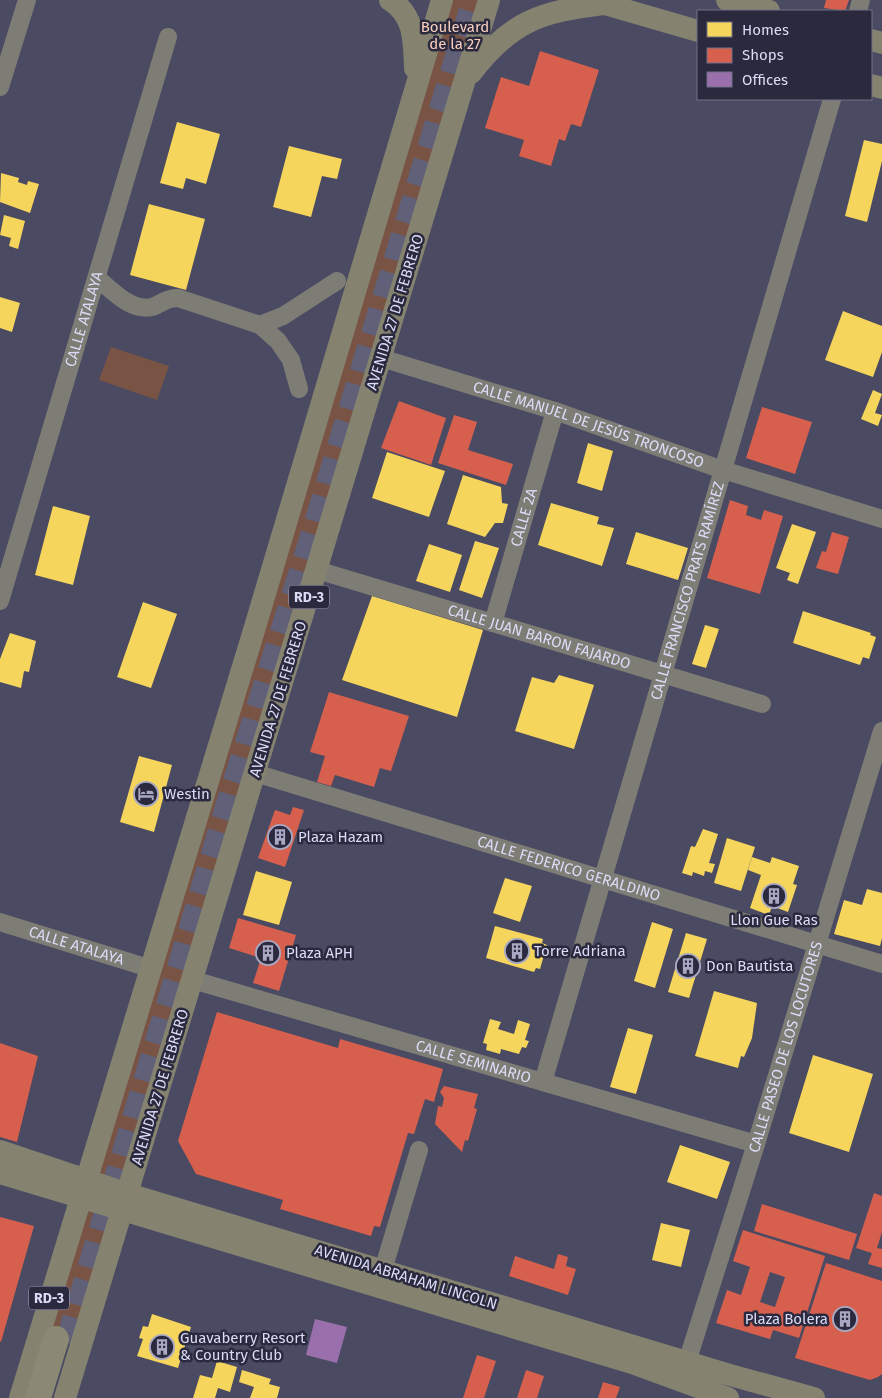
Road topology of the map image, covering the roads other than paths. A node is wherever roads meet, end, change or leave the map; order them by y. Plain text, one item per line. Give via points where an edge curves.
1 (26, 0) edge
2 (390, 0) edge
3 (442, 0) edge
4 (489, 0) edge
5 (728, 0) edge
6 (597, 2) edge
7 (765, 10) edge
8 (697, 31) edge
9 (168, 37) dead end
10 (465, 82) junction
11 (0, 87) edge
12 (415, 92) junction
13 (832, 100) edge
14 (97, 278) junction
15 (337, 281) dead end
16 (260, 325) junction
17 (381, 358) junction
18 (299, 389) dead end
19 (555, 411) junction
20 (723, 470) junction
21 (882, 519) edge
22 (317, 570) junction
23 (0, 601) edge
24 (493, 623) junction
25 (663, 674) junction
26 (762, 704) dead end
27 (882, 732) edge
28 (255, 773) junction
29 (603, 878) junction
30 (0, 922) edge
31 (817, 945) junction
32 (882, 964) edge
33 (152, 969) junction
34 (192, 980) junction
35 (543, 1082) junction
36 (756, 1144) junction
37 (419, 1150) dead end
38 (0, 1151) edge
39 (0, 1173) edge
40 (82, 1189) junction
41 (126, 1202) junction
42 (383, 1270) junction
43 (687, 1362) junction
44 (782, 1389) junction
45 (720, 1397) edge
46 (20, 1398) edge
47 (38, 1398) edge
48 (51, 1398) edge
49 (64, 1398) edge
50 (814, 1398) edge

1 - 11 street
2 - 12 main road via 408,18 414,38
3 - 12 main road, RD-3
4 - 10 main road, AVENIDA 27 DE FEBRERO / RD-3
5 - 7 main road
6 - 8 main road
6 - 10 main road via 536,17 509,31
9 - 14 street, CALLE ATALAYA
10 - 17 main road, AVENIDA 27 DE FEBRERO / RD-3
12 - 33 main road, RD-3
13 - 20 street, CALLE FRANCISCO PRATS RAMÍREZ
14 - 16 street via 137,307 153,307 167,298 178,298
14 - 23 street, CALLE ATALAYA
15 - 16 street via 283,316
16 - 18 street via 278,340 291,360
17 - 19 street, CALLE MANUEL DE JESÚS TRONCOSO
17 - 22 main road, AVENIDA 27 DE FEBRERO / RD-3
19 - 20 street, CALLE MANUEL DE JESÚS TRONCOSO
19 - 24 street, CALLE 2A
20 - 21 street, CALLE MANUEL DE JESÚS TRONCOSO
20 - 25 street, CALLE FRANCISCO PRATS RAMÍREZ
22 - 24 street, CALLE JUAN BARON FAJARDO
22 - 28 main road, AVENIDA 27 DE FEBRERO / RD-3
24 - 25 street, CALLE JUAN BARON FAJARDO
25 - 26 street, CALLE JUAN BARON FAJARDO
25 - 29 street, CALLE FRANCISCO PRATS RAMÍREZ
27 - 31 street, CALLE PASEO DE LOS LOCUTORES
28 - 29 street, CALLE FEDERICO GERALDINO
28 - 34 main road, AVENIDA 27 DE FEBRERO / RD-3
29 - 31 street, CALLE FEDERICO GERALDINO
29 - 35 street, CALLE FRANCISCO PRATS RAMÍREZ
30 - 33 street, CALLE ATALAYA
31 - 32 street, CALLE FEDERICO GERALDINO
31 - 36 street, CALLE PASEO DE LOS LOCUTORES
33 - 40 main road, RD-3
34 - 35 street, CALLE SEMINARIO
34 - 41 main road, AVENIDA 27 DE FEBRERO / RD-3
35 - 36 street, CALLE SEMINARIO
36 - 43 street, CALLE PASEO DE LOS LOCUTORES
37 - 42 street
38 - 40 main road, AVENIDA ABRAHAM LINCOLN
39 - 40 main road, AVENIDA ABRAHAM LINCOLN
40 - 41 main road, AVENIDA ABRAHAM LINCOLN
40 - 46 main road, RD-3
41 - 42 main road, AVENIDA ABRAHAM LINCOLN
41 - 45 main road, AVENIDA ABRAHAM LINCOLN via 632,1363
41 - 49 main road, AVENIDA 27 DE FEBRERO / RD-3
42 - 43 main road, AVENIDA ABRAHAM LINCOLN
43 - 44 main road, AVENIDA ABRAHAM LINCOLN
44 - 45 main road via 732,1389
44 - 50 main road, AVENIDA ABRAHAM LINCOLN
47 - 48 highway via 62,1341

